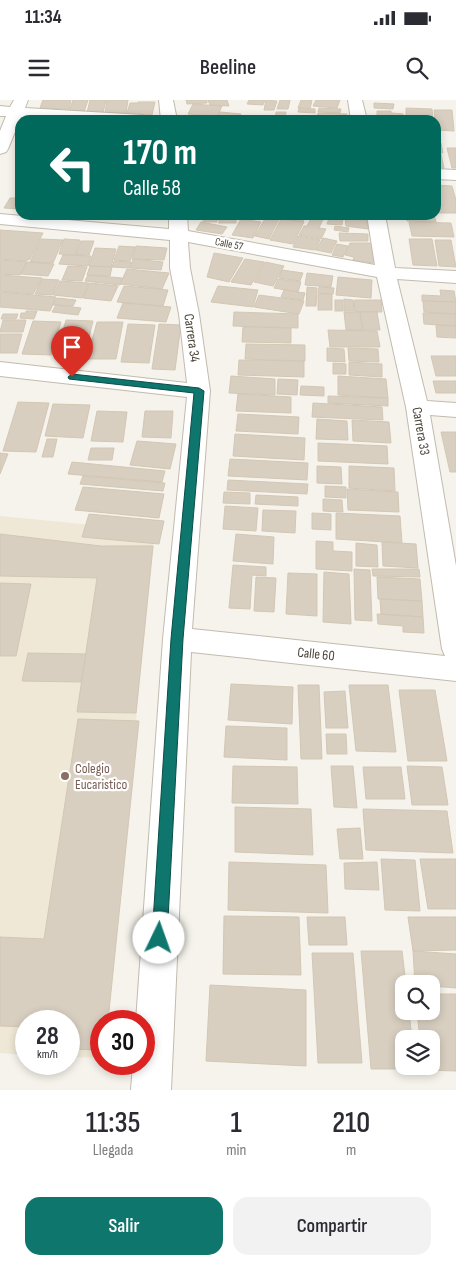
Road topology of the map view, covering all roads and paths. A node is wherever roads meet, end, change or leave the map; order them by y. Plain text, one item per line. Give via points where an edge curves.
1 (166, 100) edge
2 (355, 100) edge
3 (12, 108) edge
4 (88, 115) edge
5 (168, 115) edge
6 (358, 115) edge
7 (0, 149) edge
8 (441, 174) edge
9 (456, 175) edge
10 (0, 219) edge
11 (15, 220) edge
12 (30, 220) edge
13 (377, 220) edge
14 (179, 225) edge
15 (386, 273) junction
16 (456, 277) edge
17 (0, 369) edge
18 (199, 391) junction
19 (417, 407) junction
20 (456, 410) edge
21 (177, 639) junction
22 (456, 649) edge
23 (456, 668) edge
24 (151, 1090) edge

1 - 5 street
2 - 6 street
3 - 4 street
3 - 7 street
8 - 9 street
10 - 11 street, Calle 57
12 - 14 street, Calle 57
13 - 15 street, Carrera 33
14 - 15 street, Calle 57
14 - 18 street, Carrera 34 via 180,268
15 - 16 street, Calle 57
15 - 19 street, Carrera 33
17 - 18 street
18 - 21 street, Carrera 34
19 - 20 street
19 - 22 street, Carrera 33
21 - 23 street, Calle 60
21 - 24 street, Carrera 34

